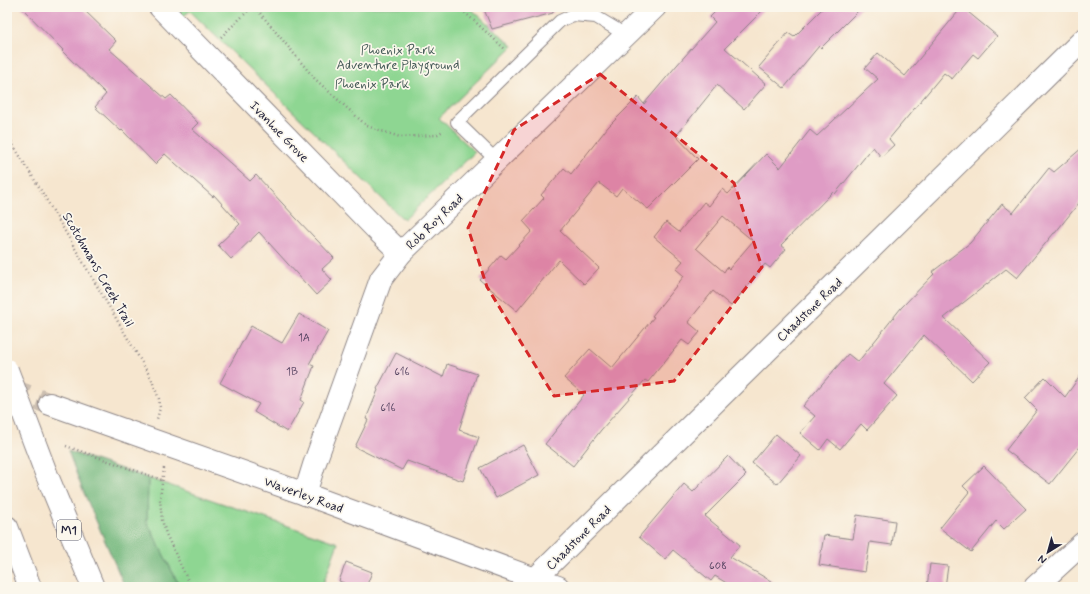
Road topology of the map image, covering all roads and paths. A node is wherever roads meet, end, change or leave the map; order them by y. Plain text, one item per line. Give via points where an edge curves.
1 (160, 7) edge
2 (254, 7) edge
3 (459, 7) edge
4 (655, 7) edge
5 (624, 37) junction
6 (1083, 40) edge
7 (216, 42) dead end
8 (518, 61) junction
9 (457, 122) junction
10 (7, 135) edge
11 (497, 161) junction
12 (401, 253) junction
13 (7, 370) edge
14 (50, 404) tunnel mouth
15 (157, 417) dead end
16 (66, 446) dead end
17 (164, 469) dead end
18 (162, 480) junction
19 (305, 494) junction
20 (7, 527) edge
21 (1083, 543) edge
22 (535, 579) junction
23 (30, 587) edge
24 (92, 587) edge
25 (191, 587) edge
26 (558, 587) edge
27 (1034, 587) edge

1 - 12 main road, Ivanhoe Grove
2 - 7 path
2 - 9 path via 315,80 367,126 400,137 436,136
3 - 8 path
4 - 5 main road, Rob Roy Road
5 - 8 lane via 596,17 573,15 560,21
5 - 11 main road, Rob Roy Road
6 - 22 main road, Chadstone Road
8 - 9 lane
9 - 11 lane
10 - 15 path, Scotchmans Creek Trail via 151,378 159,399
11 - 12 main road, Rob Roy Road
12 - 19 main road, Rob Roy Road via 381,279
13 - 24 main road, M1, bridge
14 - 19 main road, Waverley Road
16 - 18 path
17 - 18 path
18 - 25 path via 162,520
19 - 22 main road, Waverley Road
20 - 23 main road
21 - 27 main road
22 - 26 main road, Waverley Road

